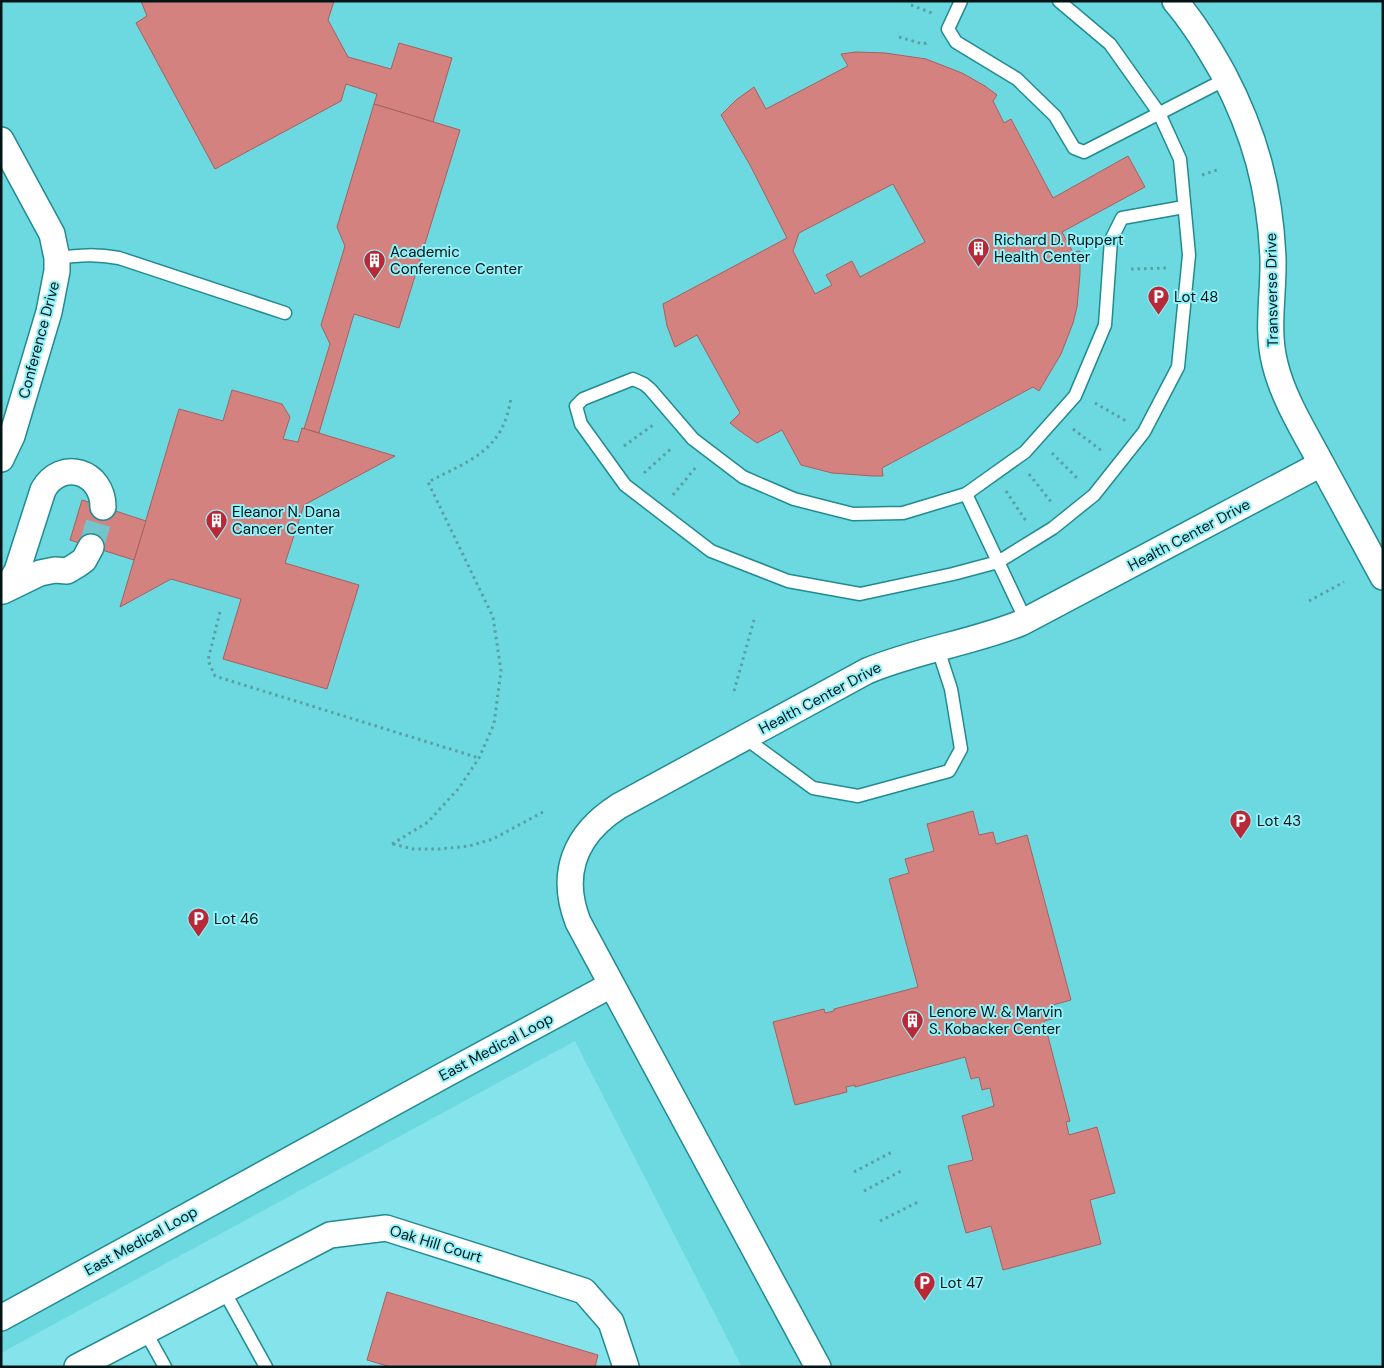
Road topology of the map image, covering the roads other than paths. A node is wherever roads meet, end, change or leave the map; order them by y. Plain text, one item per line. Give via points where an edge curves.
1 (961, 1) edge
2 (1059, 1) edge
3 (1174, 1) edge
4 (1226, 79) junction
5 (1159, 114) junction
6 (1, 140) edge
7 (1184, 207) junction
8 (57, 258) junction
9 (285, 313) dead end
10 (1, 459) edge
11 (1322, 464) junction
12 (966, 494) junction
13 (103, 507) tunnel mouth
14 (91, 546) tunnel mouth
15 (998, 562) junction
16 (1383, 577) edge
17 (1, 592) edge
18 (1026, 621) junction
19 (938, 649) junction
20 (745, 738) junction
21 (611, 985) junction
22 (224, 1290) junction
23 (1, 1318) edge
24 (145, 1331) junction
25 (77, 1367) edge
26 (165, 1367) edge
27 (266, 1367) edge
28 (626, 1367) edge
29 (818, 1367) edge

1 - 5 lane via 948,29 956,42 1017,79 1055,116 1074,148 1084,152
2 - 5 lane via 1110,44
3 - 4 street, Transverse Drive via 1200,34
4 - 5 lane
4 - 11 street, Transverse Drive via 1247,122 1267,196 1272,243 1274,364 1298,420
5 - 7 lane via 1180,159
6 - 8 street, Conference Drive via 49,229
7 - 12 lane via 1122,218 1111,240 1105,325 1075,396 1025,452
7 - 15 lane via 1189,255 1178,367 1144,432 1094,494 1053,528
8 - 9 lane via 82,255 119,258
8 - 10 street, Conference Drive via 49,312 12,436
11 - 16 street, Transverse Drive
11 - 18 street, Health Center Drive
12 - 15 lane
12 - 15 lane via 903,513 853,514 794,499 743,477 693,439 650,389 633,379 583,399 576,406 581,424 625,485 710,551 788,581 860,594
13 - 17 street via 100,488 94,480 79,472 55,476 47,482 17,571
14 - 17 street via 84,560 67,571 40,573
15 - 18 lane
18 - 19 street, Health Center Drive via 975,640
19 - 20 street, Health Center Drive via 867,671
19 - 20 lane via 951,689 961,749 949,771 858,796 813,788
20 - 21 street, Health Center Drive via 610,812 584,838 574,857 570,896 578,922
21 - 23 street, East Medical Loop
21 - 29 street
22 - 24 street, Oak Hill Court
22 - 27 lane
22 - 28 street, Oak Hill Court via 330,1235 386,1228 584,1290 611,1322
24 - 25 street, Oak Hill Court
24 - 26 lane

